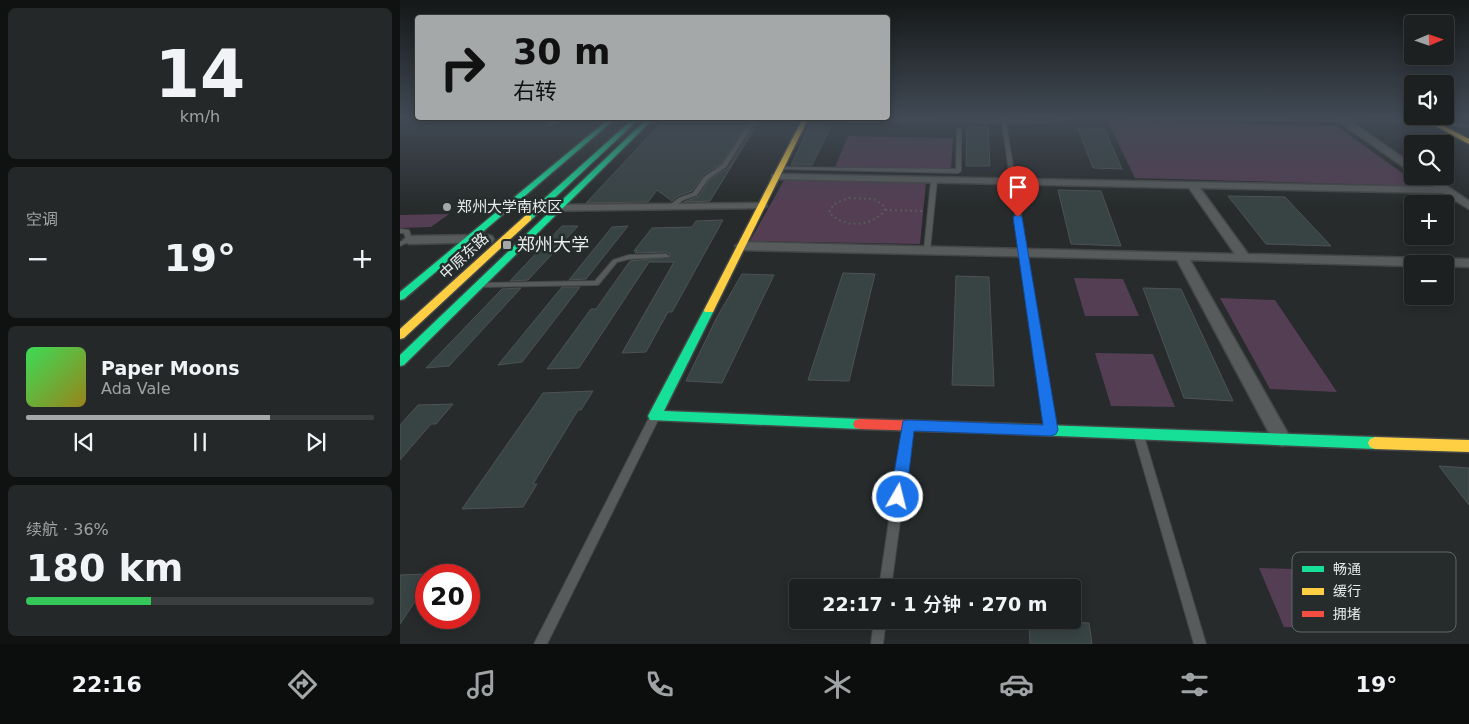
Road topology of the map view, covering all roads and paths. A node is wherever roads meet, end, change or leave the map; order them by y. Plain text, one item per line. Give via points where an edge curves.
1 (578, 147) edge
2 (593, 147) edge
3 (605, 147) edge
4 (621, 147) edge
5 (736, 147) edge
6 (788, 147) edge
7 (959, 147) edge
8 (1008, 147) edge
9 (1382, 147) edge
10 (1404, 162) edge
11 (778, 172) junction
12 (934, 180) junction
13 (1012, 181) junction
14 (1192, 185) junction
15 (1438, 185) edge
16 (1445, 190) junction
17 (672, 206) junction
18 (761, 206) junction
19 (1469, 206) edge
20 (539, 208) junction
21 (557, 208) junction
22 (885, 210) junction
23 (931, 211) junction
24 (400, 231) edge
25 (488, 239) junction
26 (468, 240) junction
27 (404, 242) edge
28 (740, 246) junction
29 (927, 250) junction
30 (1023, 253) junction
31 (666, 256) dead end
32 (1181, 256) junction
33 (1244, 258) junction
34 (466, 259) dead end
35 (1469, 263) edge
36 (478, 285) junction
37 (400, 297) edge
38 (400, 336) edge
39 (400, 362) edge
40 (655, 416) junction
41 (908, 425) junction
42 (1051, 430) junction
43 (1138, 434) junction
44 (1282, 439) junction
45 (1469, 446) edge
46 (886, 579) edge
47 (879, 629) edge
48 (540, 644) edge
49 (877, 644) edge
50 (1200, 644) edge

1 - 26 street
2 - 25 street, 中原东路
3 - 20 street, 中原东路
4 - 21 street
5 - 17 lane via 724,166 706,178 695,194
6 - 11 street
7 - 11 lane via 958,171
8 - 13 lane
9 - 10 street
11 - 12 street
11 - 18 street
12 - 13 street
12 - 23 lane
13 - 14 street
13 - 30 lane
14 - 16 street
14 - 33 street
15 - 16 street
16 - 19 street
17 - 18 street
17 - 21 street
18 - 28 street
20 - 21 street
20 - 38 street, 中原东路
21 - 36 street
22 - 22 path via 878,218 853,223 836,220 829,212 840,201 858,198 874,199
22 - 23 path
23 - 29 lane
24 - 27 lane via 408,231
25 - 26 street
25 - 34 street, 中原东路
26 - 27 street
26 - 37 street
28 - 29 street
28 - 40 street
29 - 30 street
30 - 32 street
30 - 42 lane
31 - 36 lane via 615,260 597,283
32 - 33 street
32 - 44 street
33 - 35 street
36 - 39 street
40 - 41 street
40 - 48 lane
41 - 42 street
41 - 46 lane
42 - 43 street
43 - 44 street
43 - 50 lane
44 - 45 street
47 - 49 lane

